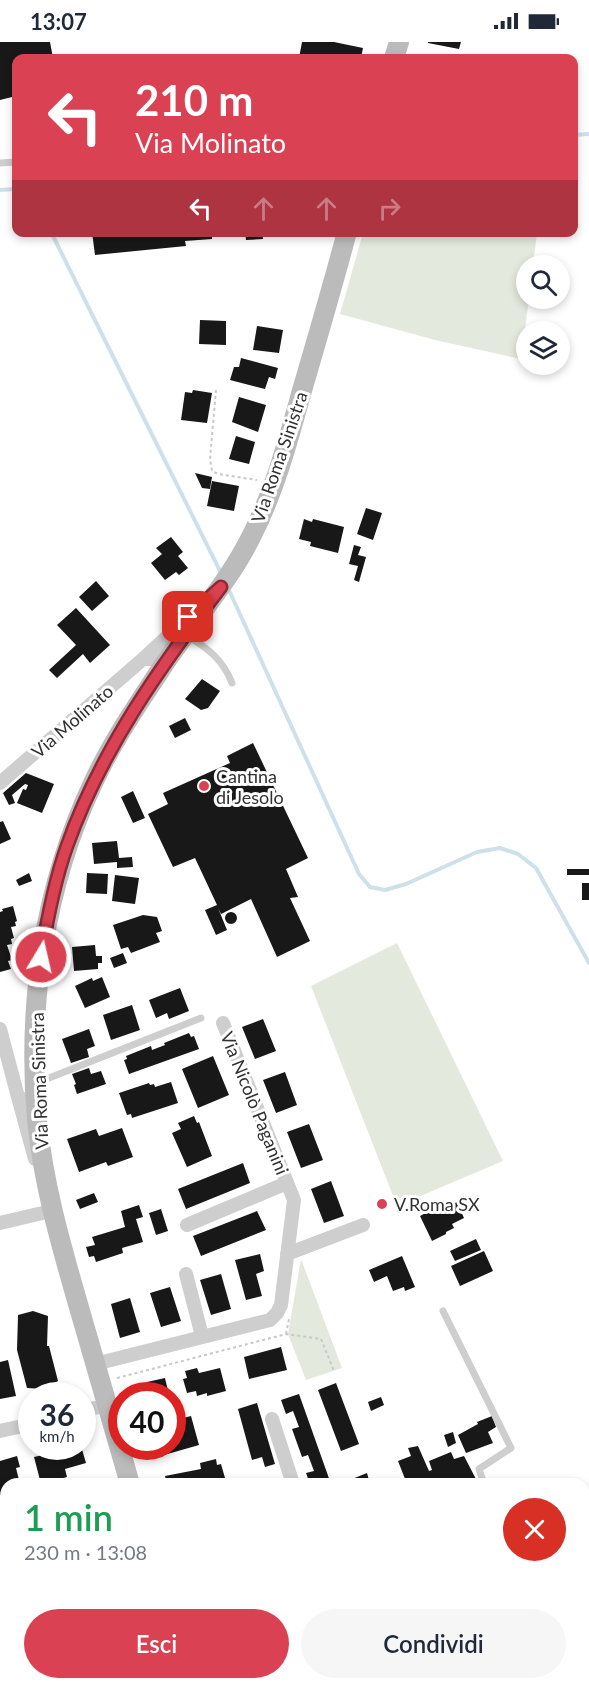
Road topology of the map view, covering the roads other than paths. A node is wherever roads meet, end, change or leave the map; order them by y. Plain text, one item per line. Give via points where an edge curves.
1 (346, 237) edge
2 (221, 587) junction
3 (185, 635) junction
4 (143, 659) junction
5 (164, 665) junction
6 (232, 683) dead end
7 (0, 783) edge
8 (201, 1018) dead end
9 (223, 1023) dead end
10 (0, 1029) edge
11 (35, 1076) junction
12 (27, 1099) junction
13 (287, 1184) junction
14 (51, 1210) junction
15 (0, 1223) edge
16 (187, 1225) dead end
17 (363, 1226) dead end
18 (287, 1254) junction
19 (186, 1274) dead end
20 (443, 1311) dead end
21 (202, 1336) junction
22 (95, 1364) junction
23 (108, 1405) joint
24 (96, 1408) edge
25 (272, 1419) dead end
26 (18, 1427) edge
27 (0, 1431) edge
28 (123, 1460) edge
29 (128, 1478) edge
30 (291, 1478) edge
31 (482, 1478) edge

1 - 2 street, Via Roma Sinistra via 275,483 252,537
2 - 3 street, Via Roma Sinistra
2 - 4 street, Via Molinato
3 - 5 street, Via Roma Sinistra
3 - 6 lane via 216,656
4 - 5 street via 156,659
4 - 7 street, Via Molinato
5 - 11 street, Via Roma Sinistra via 104,760 67,846 38,973
8 - 11 lane via 49,1078
9 - 13 street, Via Nicolò Paganini
10 - 12 street
11 - 12 street, Via Roma Sinistra
12 - 14 street, Via Roma Sinistra
13 - 16 street, Via Nicolò Paganini
13 - 18 street, Via Nicolò Paganini via 294,1200
14 - 15 street
14 - 22 street, Via Roma Sinistra
17 - 18 street
18 - 21 street, Via Nicolò Paganini via 280,1305 270,1320
19 - 21 street
20 - 31 lane via 511,1448 479,1469
21 - 22 street, Via Nicolò Paganini
22 - 23 street, Via Roma Sinistra
23 - 24 street
25 - 30 street
26 - 27 street
28 - 29 street, Via Roma Sinistra

